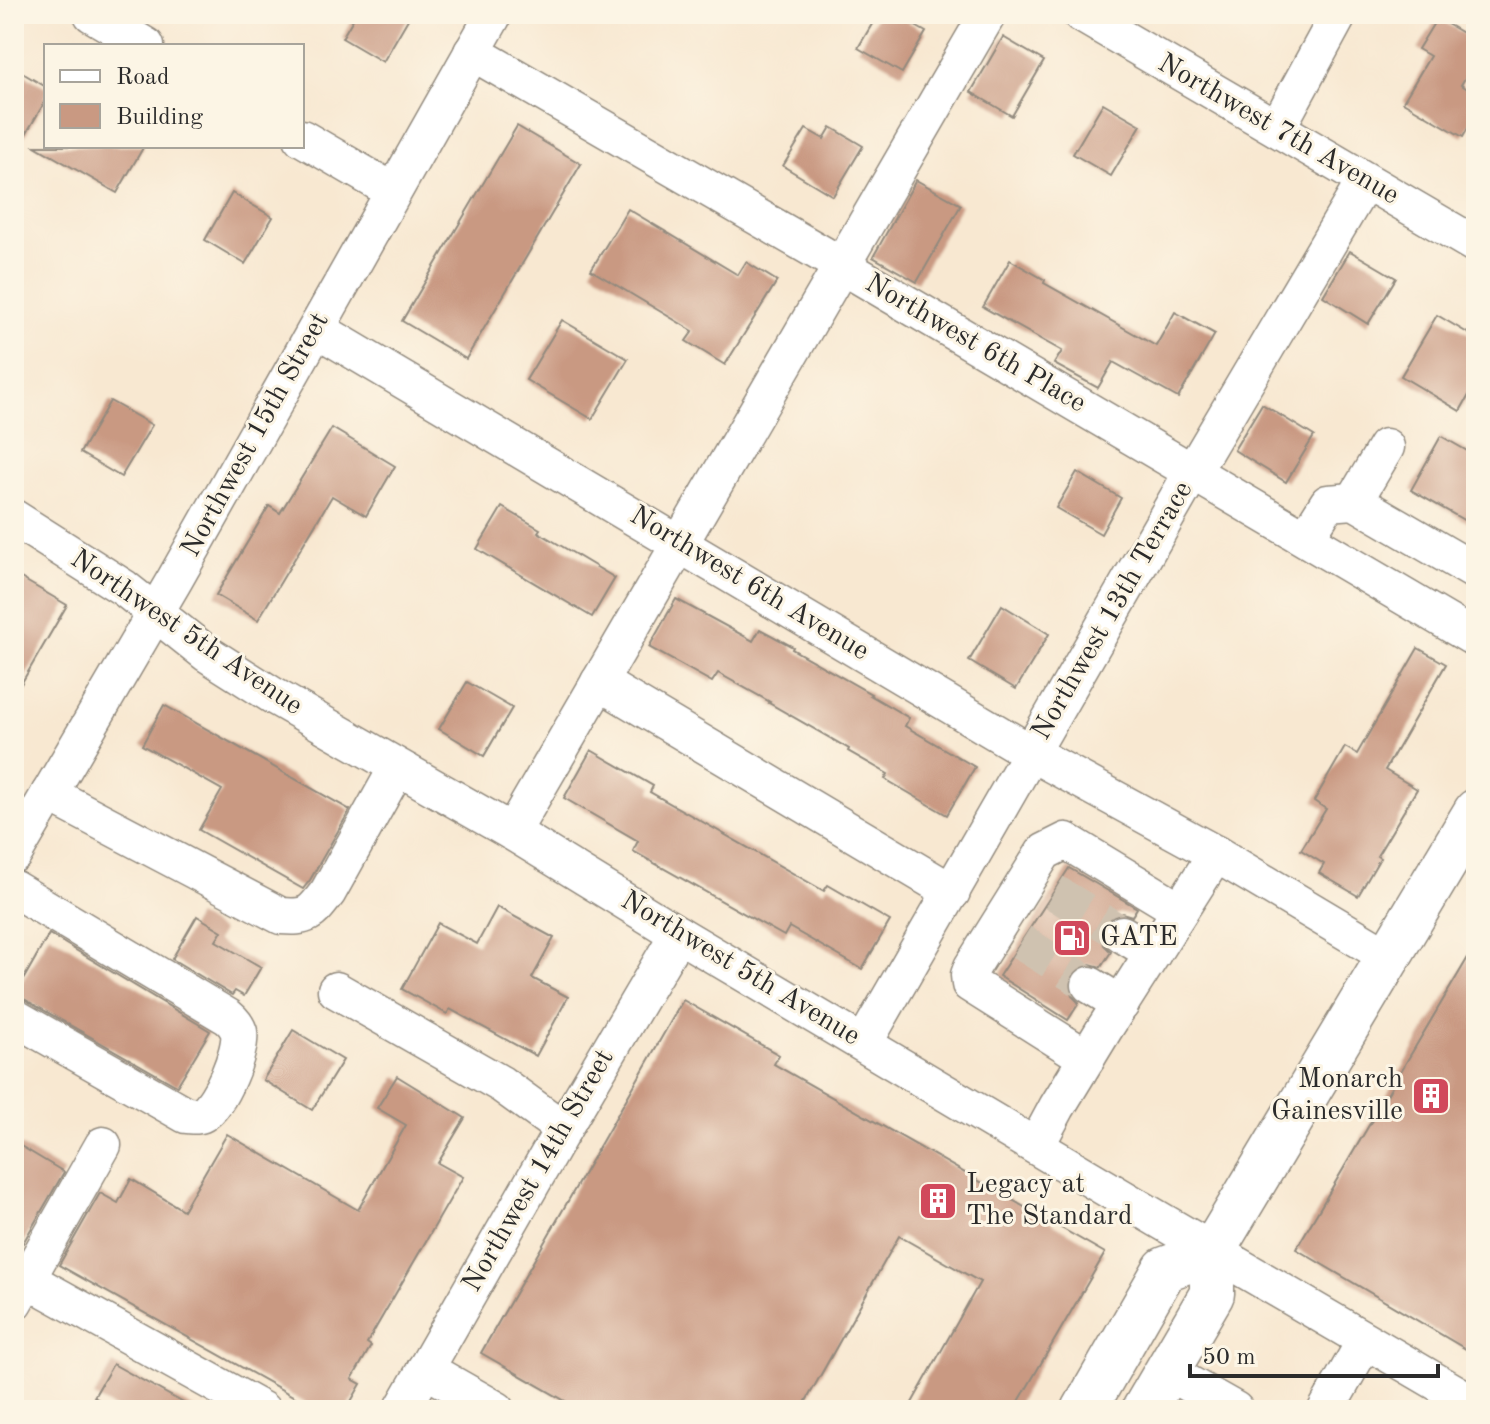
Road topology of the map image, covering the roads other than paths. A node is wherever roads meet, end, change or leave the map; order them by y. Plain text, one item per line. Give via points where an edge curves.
1 (92, 14) edge
2 (494, 14) edge
3 (988, 14) edge
4 (1081, 14) edge
5 (1339, 14) edge
6 (143, 44) edge
7 (472, 52) junction
8 (1277, 128) junction
9 (304, 139) edge
10 (1365, 181) junction
11 (393, 191) junction
12 (1476, 245) edge
13 (841, 265) junction
14 (317, 329) junction
15 (1386, 447) dead end
16 (1193, 471) junction
17 (1354, 501) junction
18 (14, 518) edge
19 (1306, 538) junction
20 (680, 543) junction
21 (1464, 566) edge
22 (1422, 607) junction
23 (155, 613) junction
24 (1476, 639) edge
25 (599, 682) junction
26 (1031, 753) junction
27 (397, 768) junction
28 (49, 794) junction
29 (1476, 812) edge
30 (512, 832) junction
31 (14, 854) edge
32 (1216, 854) junction
33 (14, 889) edge
34 (952, 892) junction
35 (1180, 910) junction
36 (678, 934) junction
37 (1122, 934) tunnel mouth
38 (1153, 953) junction
39 (1389, 957) junction
40 (1090, 985) tunnel mouth
41 (336, 990) dead end
42 (1121, 1004) junction
43 (14, 1017) edge
44 (864, 1043) junction
45 (1087, 1058) junction
46 (563, 1129) junction
47 (103, 1145) dead end
48 (1036, 1146) junction
49 (1212, 1252) junction
50 (18, 1284) edge
51 (1365, 1341) junction
52 (425, 1369) junction
53 (1166, 1371) junction
54 (1476, 1405) edge
55 (262, 1410) edge
56 (402, 1410) edge
57 (497, 1410) edge
58 (1084, 1410) edge
59 (1144, 1410) edge
60 (1235, 1410) edge
61 (1326, 1410) edge

1 - 6 street
2 - 7 street, Northwest 15th Street
3 - 13 street
4 - 8 street, Northwest 7th Avenue
5 - 8 street
7 - 11 street, Northwest 15th Street
7 - 13 street, Northwest 6th Place
8 - 10 street, Northwest 7th Avenue
9 - 11 street
10 - 12 street, Northwest 7th Avenue
10 - 16 street, Northwest 13th Terrace
11 - 14 street, Northwest 15th Street
13 - 16 street, Northwest 6th Place
13 - 20 street
14 - 20 street, Northwest 6th Avenue
14 - 23 street, Northwest 15th Street
15 - 17 street
16 - 19 street, Northwest 6th Place
16 - 26 street, Northwest 13th Terrace
17 - 19 street via 1328,503
17 - 21 street
18 - 23 street, Northwest 5th Avenue
19 - 22 street, Northwest 6th Place
20 - 25 street
20 - 26 street, Northwest 6th Avenue
21 - 22 street
22 - 24 street, Northwest 6th Place
23 - 27 street, Northwest 5th Avenue via 206,653
23 - 28 street, Northwest 15th Street
25 - 30 street
25 - 34 street
26 - 32 street, Northwest 6th Avenue
26 - 34 street, Northwest 13th Terrace
27 - 28 street via 328,892 301,918 281,916
27 - 30 street, Northwest 5th Avenue
28 - 31 street, Northwest 15th Street
29 - 39 main road
30 - 36 street, Northwest 5th Avenue
32 - 35 street
32 - 39 street, Northwest 6th Avenue
33 - 43 street via 228,1017 239,1032 237,1059 205,1113 186,1115
34 - 44 street, Northwest 13th Terrace
35 - 38 street
35 - 45 street via 1066,841 1044,852 1041,884 1009,934 972,967 970,984
36 - 44 street, Northwest 5th Avenue
36 - 46 street, Northwest 14th Street
37 - 38 street
38 - 42 street
39 - 49 main road
40 - 42 street
41 - 46 street via 501,1084
42 - 45 street
44 - 48 street, Northwest 5th Avenue
45 - 48 street
46 - 52 street, Northwest 14th Street
47 - 50 street
48 - 49 street, Northwest 5th Avenue
49 - 51 street, Northwest 5th Avenue
49 - 53 main road via 1212,1294
49 - 58 main road via 1165,1269
50 - 55 street
51 - 54 street, Northwest 5th Avenue
51 - 61 street
52 - 56 street, Northwest 14th Street
52 - 57 street
53 - 59 main road
53 - 60 street

